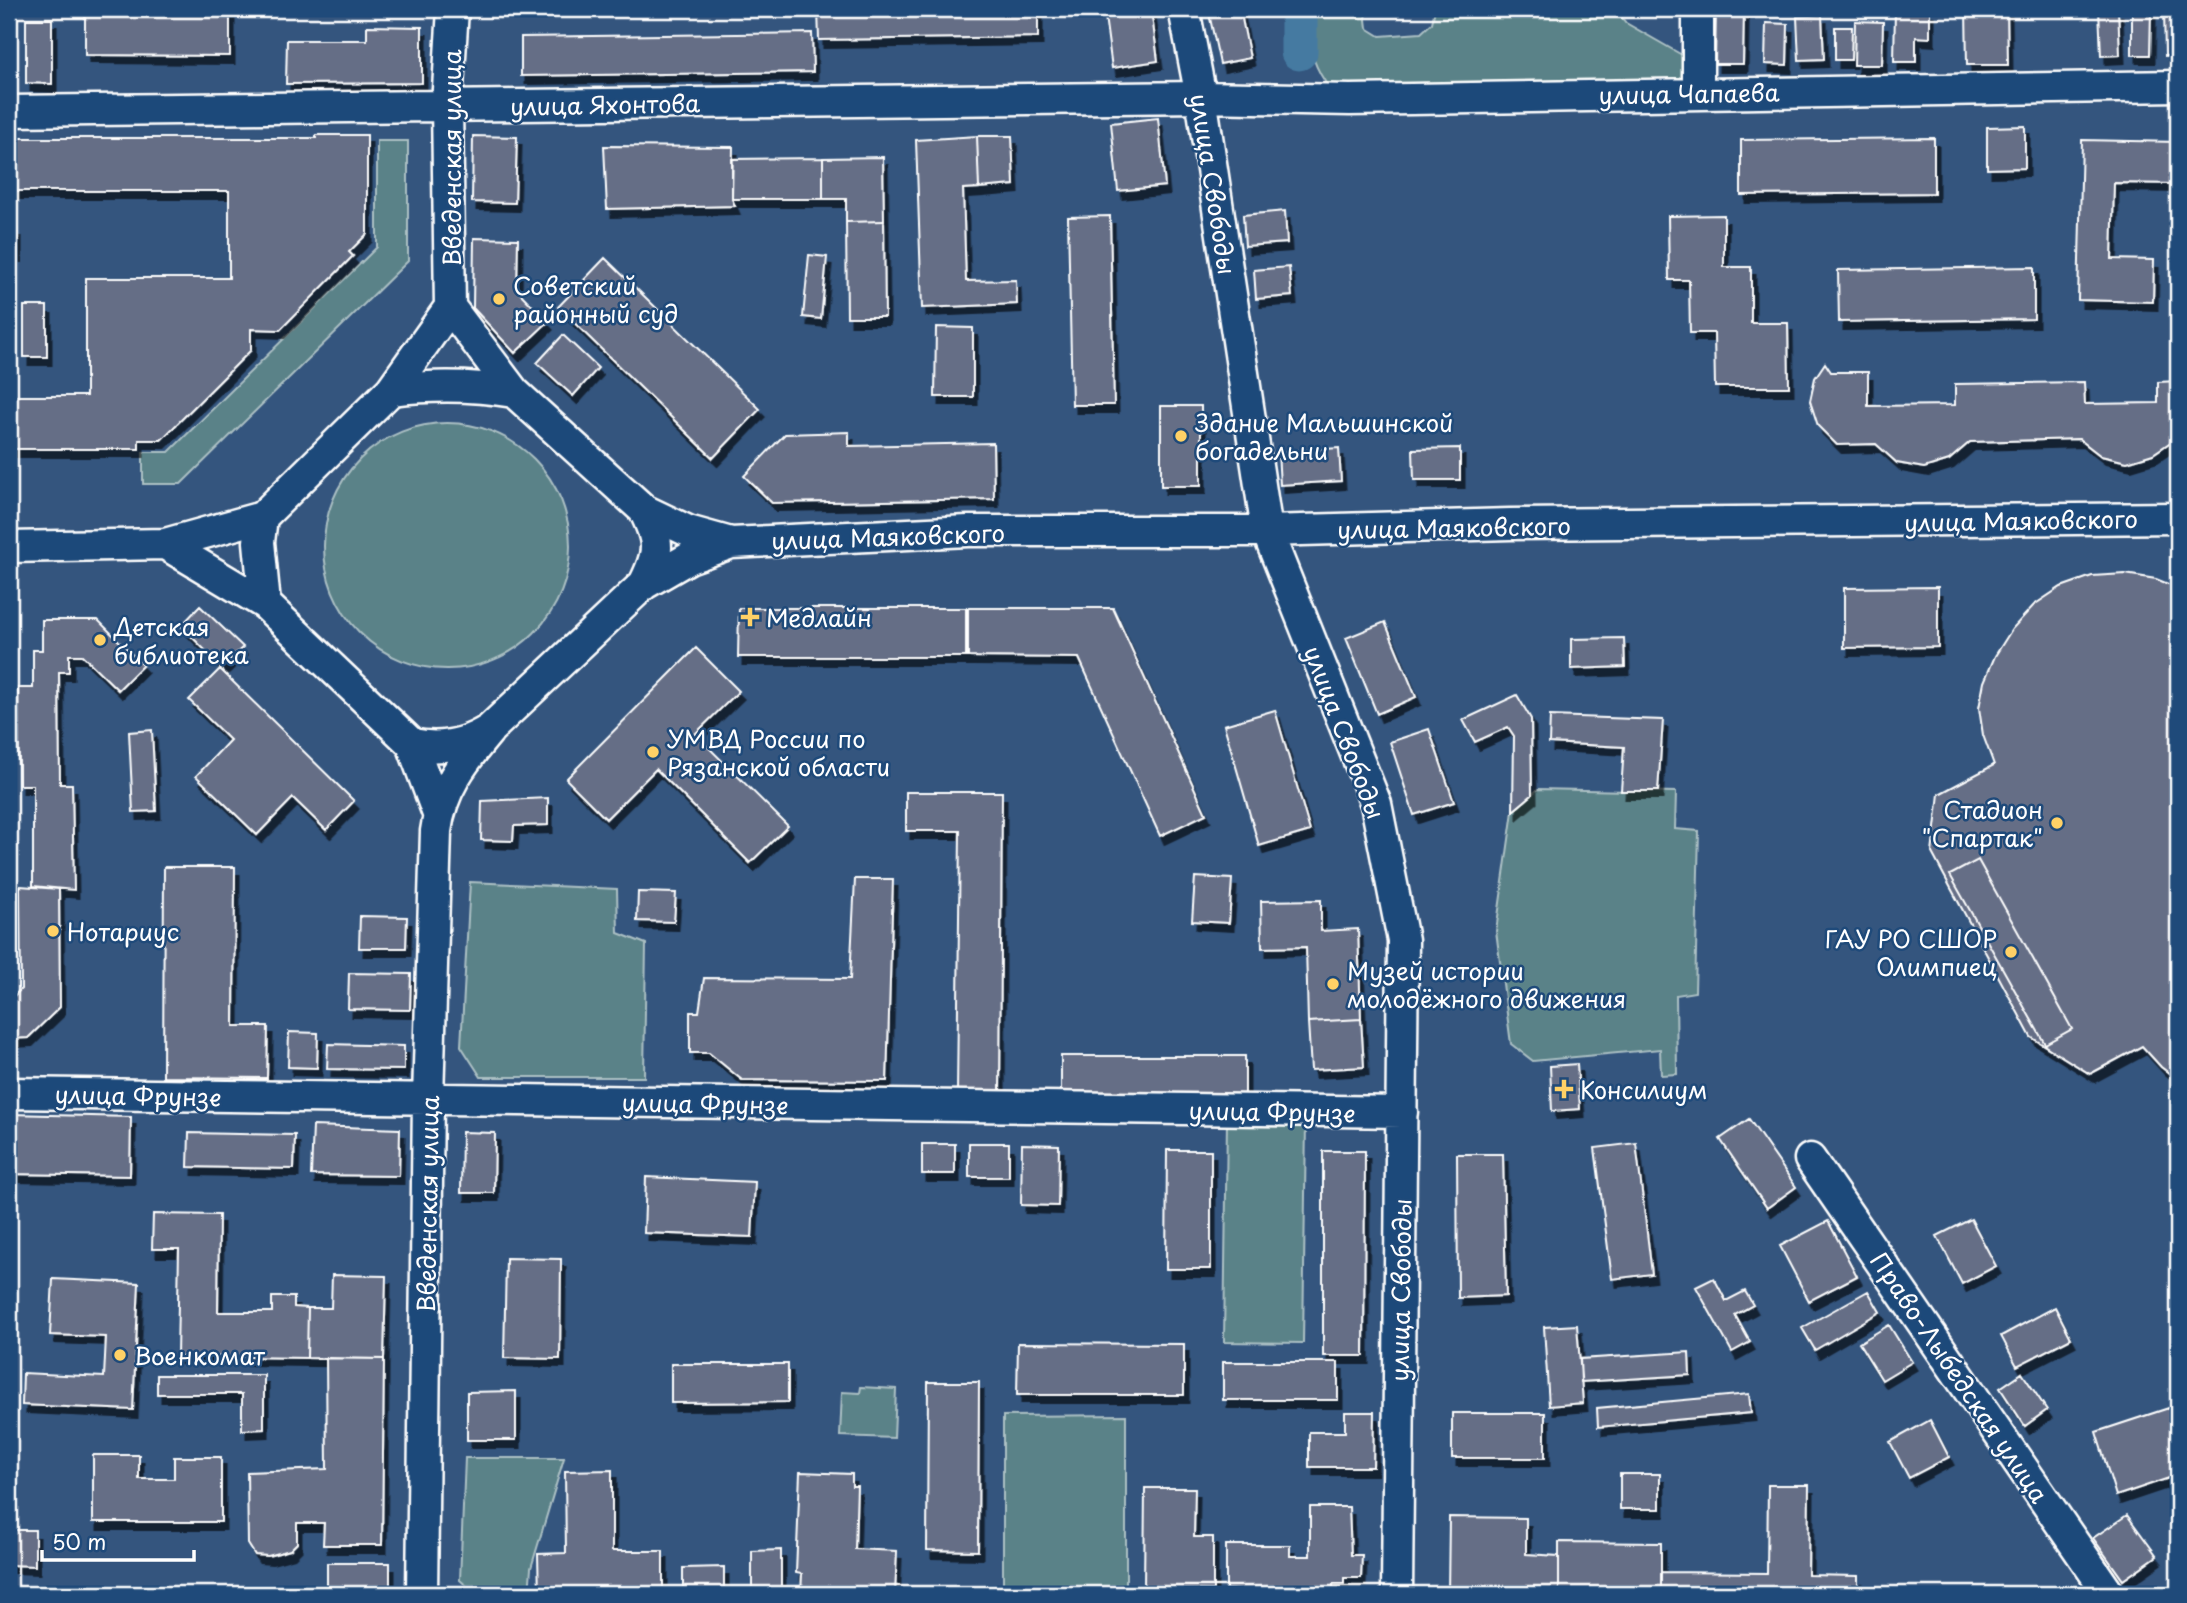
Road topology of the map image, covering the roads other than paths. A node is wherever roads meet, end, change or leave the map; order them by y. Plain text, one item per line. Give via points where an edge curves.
1 (453, 9) edge
2 (1184, 9) edge
3 (1698, 9) edge
4 (2178, 86) edge
5 (1698, 92) junction
6 (1201, 97) junction
7 (447, 106) junction
8 (9, 111) edge
9 (450, 307) junction
10 (391, 390) junction
11 (514, 392) junction
12 (643, 510) junction
13 (262, 517) junction
14 (2178, 518) edge
15 (1267, 531) junction
16 (731, 543) junction
17 (165, 544) junction
18 (9, 547) edge
19 (643, 584) junction
20 (265, 604) junction
21 (490, 729) junction
22 (412, 744) junction
23 (438, 814) junction
24 (9, 1093) edge
25 (428, 1099) junction
26 (1402, 1112) junction
27 (1810, 1159) dead end
28 (422, 1594) edge
29 (1397, 1594) edge
30 (2109, 1594) edge

1 - 7 street, Введенская улица
2 - 6 street, улица Свободы
3 - 5 street
4 - 5 street, улица Чапаева
5 - 6 street, улица Чапаева via 1350,100
6 - 7 street, улица Яхонтова
6 - 15 street, улица Свободы
7 - 8 street, улица Яхонтова
7 - 9 street, Введенская улица
9 - 10 street
9 - 11 street
10 - 11 street via 479,386
10 - 13 street
11 - 12 street
12 - 16 street, улица Маяковского via 688,531
12 - 19 street via 657,547
13 - 17 street
13 - 20 street via 259,542
14 - 15 street, улица Маяковского via 1510,524
15 - 16 street, улица Маяковского via 968,531
15 - 26 street, улица Свободы via 1376,804 1403,940
16 - 19 street, улица Маяковского via 689,558
17 - 18 street
17 - 20 street
19 - 21 street
20 - 22 street
21 - 22 street via 472,741 433,749
21 - 23 street, Введенская улица via 456,770
22 - 23 street, Введенская улица
23 - 25 street, Введенская улица
24 - 25 street, улица Фрунзе
25 - 26 street, улица Фрунзе
25 - 28 street, Введенская улица
26 - 29 street, улица Свободы
27 - 30 street, Право-Лыбедская улица

